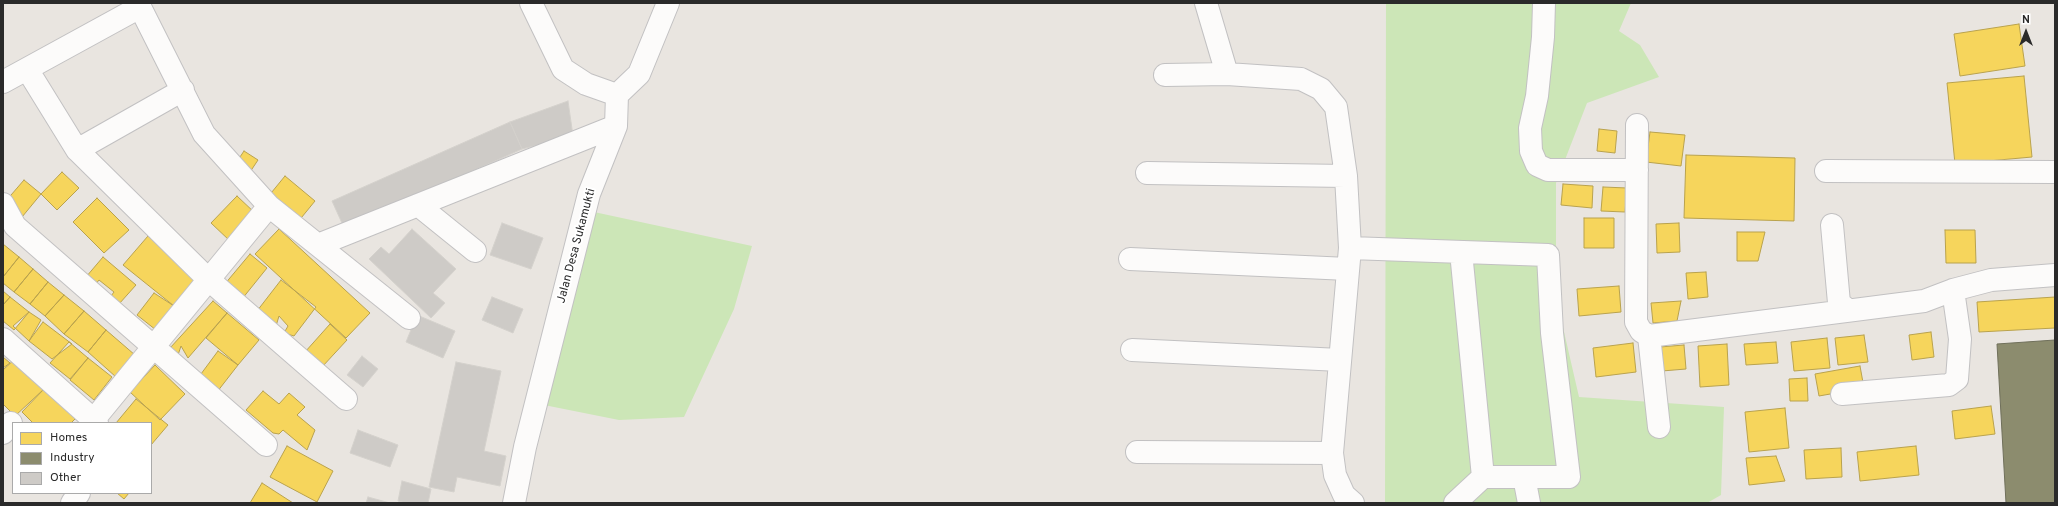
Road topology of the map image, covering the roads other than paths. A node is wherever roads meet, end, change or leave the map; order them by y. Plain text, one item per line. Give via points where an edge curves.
1 (531, 3) edge
2 (668, 3) edge
3 (1206, 3) edge
4 (1544, 3) edge
5 (139, 5) edge
6 (27, 69) junction
7 (1227, 74) junction
8 (1165, 75) dead end
9 (3, 82) edge
10 (183, 90) junction
11 (617, 95) junction
12 (1637, 125) dead end
13 (616, 126) junction
14 (77, 150) junction
15 (1637, 170) junction
16 (1826, 171) dead end
17 (2055, 172) edge
18 (1147, 173) dead end
19 (1346, 176) junction
20 (3, 204) edge
21 (418, 205) junction
22 (270, 206) junction
23 (1832, 225) dead end
24 (318, 245) junction
25 (475, 251) dead end
26 (1461, 252) junction
27 (1349, 258) junction
28 (1130, 259) dead end
29 (2055, 276) edge
30 (208, 280) junction
31 (1953, 290) junction
32 (1854, 310) junction
33 (409, 318) dead end
34 (1649, 336) junction
35 (3, 339) edge
36 (154, 347) junction
37 (1132, 350) dead end
38 (1340, 360) junction
39 (1842, 394) dead end
40 (346, 399) dead end
41 (94, 422) edge
42 (1659, 427) dead end
43 (266, 445) dead end
44 (1137, 452) dead end
45 (1332, 453) junction
46 (1524, 477) junction
47 (1483, 478) junction
48 (78, 494) edge
49 (72, 503) edge
50 (514, 503) edge
51 (1353, 503) edge
52 (1455, 503) edge
53 (1529, 503) edge

1 - 11 street via 563,69 586,84
2 - 11 street via 639,74
3 - 7 street
4 - 15 street via 1540,74 1530,128 1532,151 1537,165 1548,170
5 - 6 street
5 - 10 street
6 - 9 street
6 - 14 street
7 - 8 street
7 - 19 street via 1301,79 1321,89 1336,107
10 - 14 street
10 - 22 street via 204,134
11 - 13 street, Jalan Desa Sukamukti
12 - 15 street
13 - 21 street
13 - 50 street, Jalan Desa Sukamukti via 589,194 525,447
14 - 30 street
15 - 34 street via 1636,322 1641,331
16 - 17 street
18 - 19 street
19 - 27 street
20 - 36 street via 15,226
21 - 24 street
21 - 25 street
22 - 24 street
22 - 30 street
23 - 32 street via 1839,303
24 - 33 street
26 - 27 street
26 - 46 street via 1548,255 1552,333 1569,477
26 - 47 street
27 - 28 street
27 - 38 street
29 - 31 street via 1991,280
30 - 36 street
30 - 40 street
31 - 32 street via 1924,301
31 - 39 street via 1960,339 1957,379 1949,385
32 - 34 street
34 - 42 street
35 - 41 street
36 - 41 street
36 - 43 street
37 - 38 street
38 - 45 street
44 - 45 street
45 - 51 street via 1338,482 1344,495
46 - 47 street
46 - 53 street
47 - 52 street
48 - 49 street

